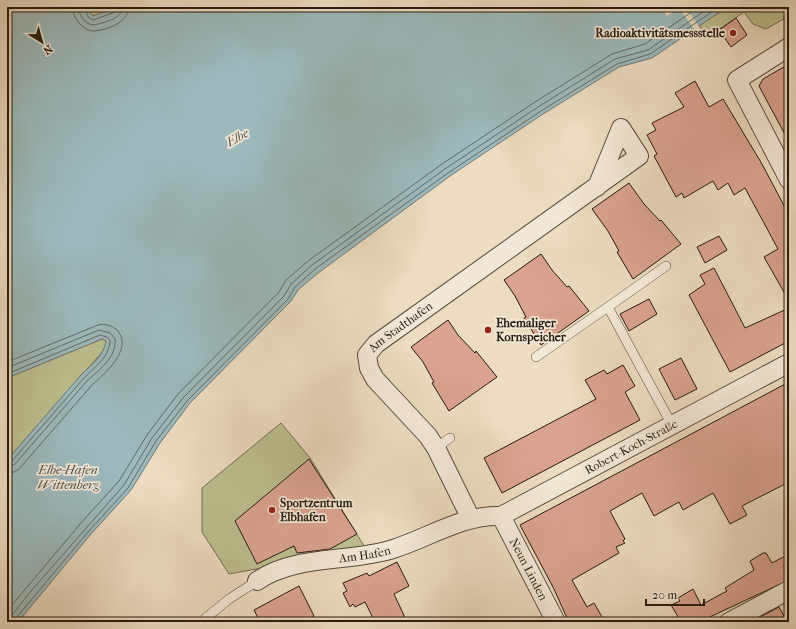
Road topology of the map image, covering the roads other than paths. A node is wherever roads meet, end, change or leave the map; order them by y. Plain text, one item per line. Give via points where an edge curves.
1 (789, 47) edge
2 (789, 180) edge
3 (597, 187) dead end
4 (666, 266) dead end
5 (608, 307) junction
6 (536, 357) dead end
7 (789, 363) edge
8 (672, 424) junction
9 (501, 516) junction
10 (471, 519) junction
11 (257, 581) joint
12 (789, 590) edge
13 (201, 622) edge
14 (556, 622) edge
15 (729, 622) edge

1 - 2 street via 736,80
3 - 10 street, Am Stadthafen via 376,344 367,355 369,368 375,379 428,436 443,443
4 - 5 lane
5 - 6 lane
5 - 8 lane
7 - 8 street, Robert-Koch-Straße
8 - 9 street, Robert-Koch-Straße
9 - 10 street, Robert-Koch-Straße
9 - 14 street, Neun Linden
10 - 11 street, Am Hafen via 392,549 276,570
11 - 13 lane
12 - 15 street

